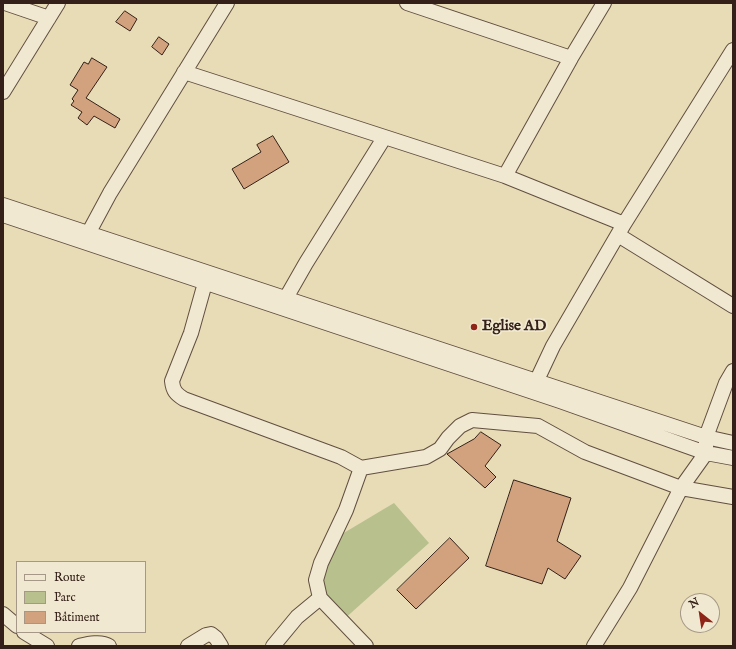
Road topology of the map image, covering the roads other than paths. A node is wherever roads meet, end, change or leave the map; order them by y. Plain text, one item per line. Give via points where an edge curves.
1 (5, 3) edge
2 (58, 3) edge
3 (227, 3) edge
4 (407, 3) edge
5 (604, 3) edge
6 (49, 18) junction
7 (733, 50) edge
8 (571, 58) junction
9 (184, 72) junction
10 (3, 92) edge
11 (384, 138) junction
12 (505, 176) junction
13 (3, 205) edge
14 (3, 215) edge
15 (621, 230) junction
16 (89, 232) junction
17 (205, 283) junction
18 (286, 298) junction
19 (733, 306) edge
20 (733, 371) edge
21 (537, 380) junction
22 (706, 437) junction
23 (733, 443) edge
24 (706, 452) junction
25 (733, 458) edge
26 (361, 468) junction
27 (681, 488) junction
28 (733, 497) edge
29 (320, 598) junction
30 (3, 614) edge
31 (16, 625) edge
32 (26, 633) edge
33 (47, 646) edge
34 (80, 646) edge
35 (109, 646) edge
36 (188, 646) edge
37 (221, 646) edge
38 (273, 646) edge
39 (366, 646) edge
40 (594, 646) edge

1 - 6 street
2 - 6 street
3 - 9 street
4 - 8 street
5 - 8 street
6 - 10 street
7 - 15 street
8 - 12 street
9 - 11 street
9 - 16 street
11 - 12 street
11 - 18 street
12 - 15 street
13 - 16 street
14 - 17 street
15 - 19 street
15 - 21 street via 553,346
16 - 18 street
17 - 24 street
17 - 26 street via 191,333 172,381 176,394 341,457
18 - 21 street
20 - 22 street
21 - 22 street
22 - 23 street
22 - 24 street
24 - 25 street
24 - 27 street
26 - 27 street via 426,457 440,449 460,426 472,420 538,426 585,452
26 - 29 street via 346,510 321,563 316,580
27 - 28 street
27 - 40 street via 630,588
29 - 38 street via 297,617
29 - 39 street
30 - 31 street
32 - 33 street
34 - 35 street
36 - 37 street via 211,634

